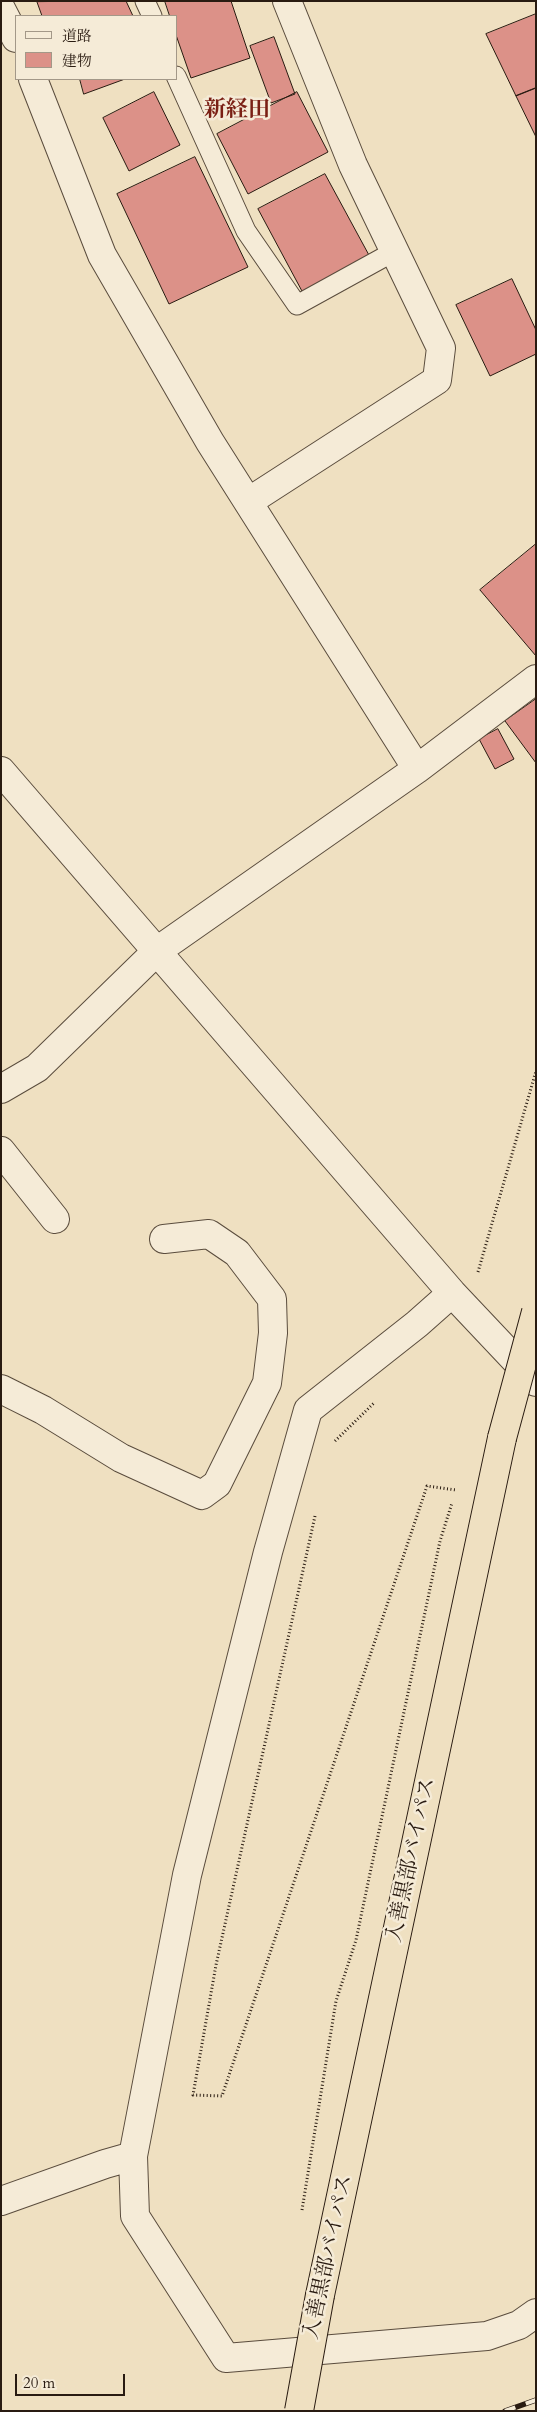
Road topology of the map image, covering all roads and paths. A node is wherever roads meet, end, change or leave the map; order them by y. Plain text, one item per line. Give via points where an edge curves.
1 (146, 1) edge
2 (287, 1) edge
3 (1, 8) edge
4 (152, 15) edge
5 (15, 36) edge
6 (32, 80) edge
7 (178, 80) edge
8 (394, 251) junction
9 (248, 502) junction
10 (536, 679) edge
11 (417, 769) junction
12 (1, 771) edge
13 (157, 951) junction
14 (536, 1071) edge
15 (1, 1089) edge
16 (1, 1151) edge
17 (55, 1219) dead end
18 (164, 1239) dead end
19 (460, 1301) junction
20 (536, 1312) edge
21 (536, 1382) edge
22 (1, 1389) edge
23 (379, 1398) dead end
24 (331, 1445) dead end
25 (316, 1512) dead end
26 (133, 2156) junction
27 (1, 2201) edge
28 (301, 2212) dead end
29 (536, 2313) edge
30 (298, 2411) edge

1 - 4 lane
2 - 8 street via 352,165
3 - 5 street
6 - 9 street via 102,255
7 - 8 lane via 246,231 297,305
8 - 9 street via 441,348 438,380
9 - 11 street
10 - 11 street
11 - 13 street
12 - 13 street
13 - 15 street via 37,1068
13 - 19 street
14 - 19 path
16 - 17 street
18 - 22 street via 209,1234 237,1253 272,1299 267,1383 217,1484 202,1495 121,1458 43,1410
19 - 21 street
19 - 26 street via 417,1324 308,1410 268,1552 187,1875
20 - 30 highway, 入善黒部バイパス, bridge via 502,1438
23 - 24 path
25 - 28 path via 216,1965 194,2094 222,2096 427,1486 456,1489 440,1541 356,1940 336,2001
26 - 27 street
26 - 29 street via 135,2216 226,2358 487,2336 519,2325

